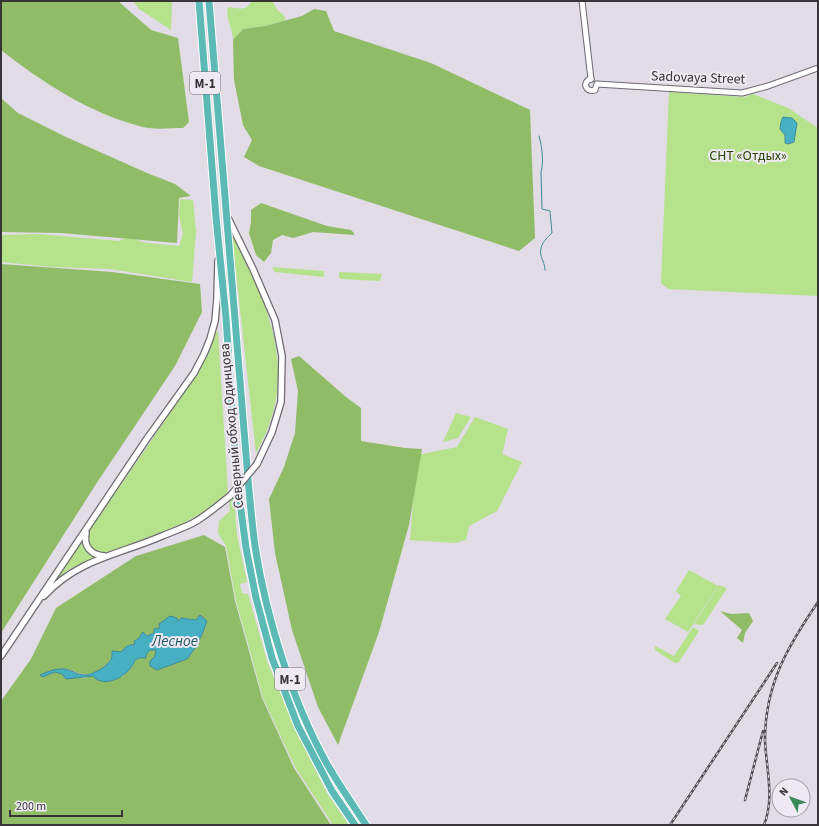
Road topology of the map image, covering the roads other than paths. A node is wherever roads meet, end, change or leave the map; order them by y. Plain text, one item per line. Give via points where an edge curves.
1 (199, 1) edge
2 (209, 1) edge
3 (582, 1) edge
4 (818, 68) edge
5 (591, 79) junction
6 (597, 84) junction
7 (227, 216) junction
8 (218, 235) junction
9 (89, 525) junction
10 (110, 555) junction
11 (20, 626) junction
12 (1, 656) edge
13 (355, 825) edge
14 (366, 825) edge

1 - 8 highway, Северный обход Одинцова / М-1
2 - 7 highway, Северный обход Одинцова / М-1
3 - 5 street
4 - 6 street, Sadovaya Street via 742,93
5 - 6 street
5 - 6 street via 585,83 587,90 594,90
7 - 10 main road, М-1, bridge via 275,320 282,356 280,402 272,432 257,464 230,496 194,522
7 - 14 highway, Северный обход Одинцова / М-1 via 248,479 255,545 266,599 286,669 306,722 326,763
8 - 9 main road, М-1 via 215,321 204,354 194,374
8 - 13 highway, Северный обход Одинцова / М-1 via 237,480 256,598 272,658 298,726 332,791
9 - 10 main road via 85,537 88,549 98,556
9 - 11 main road, М-1
10 - 11 main road, М-1 via 85,565 60,580 39,601
11 - 12 main road, М-1

